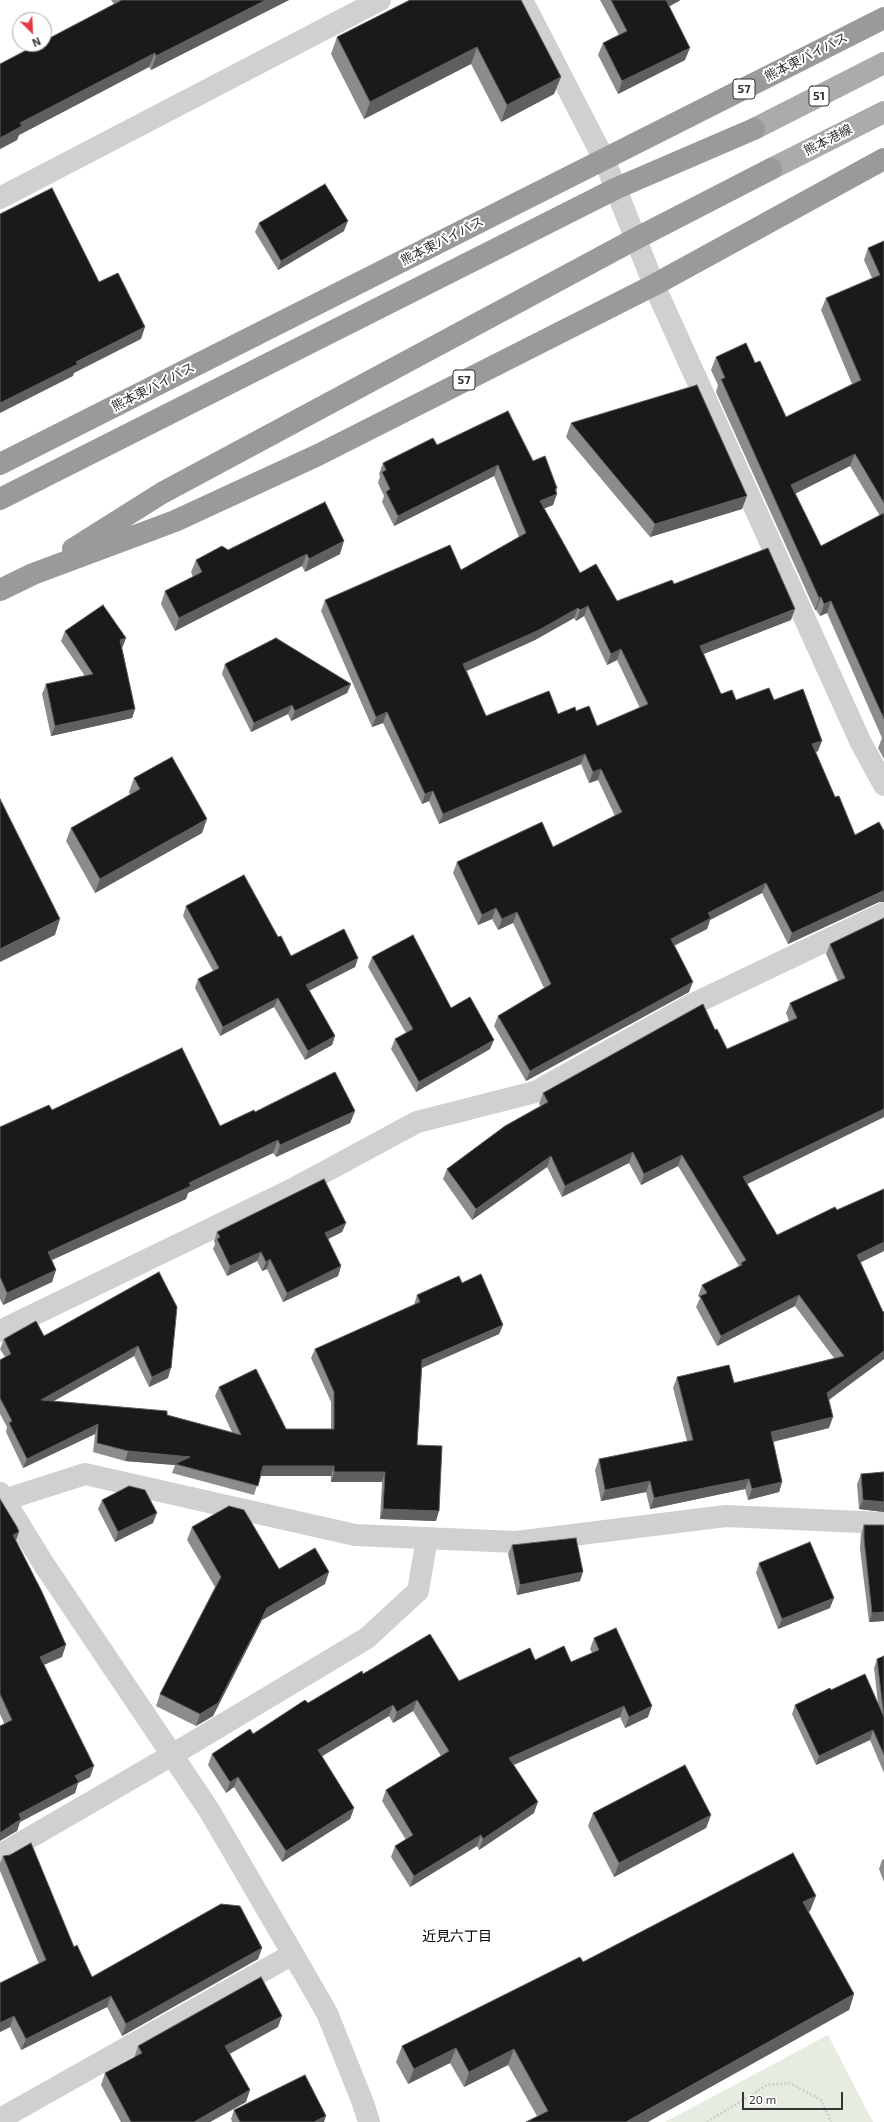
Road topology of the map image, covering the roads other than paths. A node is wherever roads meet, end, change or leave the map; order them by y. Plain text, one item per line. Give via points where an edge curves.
1 (380, 0) edge
2 (522, 0) edge
3 (884, 18) edge
4 (884, 63) edge
5 (884, 112) edge
6 (754, 128) joint
7 (604, 159) junction
8 (884, 159) edge
9 (771, 169) joint
10 (617, 188) junction
11 (0, 198) edge
12 (637, 238) junction
13 (654, 284) junction
14 (0, 464) edge
15 (0, 499) edge
16 (33, 574) junction
17 (0, 590) edge
18 (884, 785) edge
19 (884, 913) edge
20 (0, 1331) edge
21 (2, 1497) edge
22 (884, 1523) edge
23 (427, 1538) junction
24 (172, 1755) junction
25 (0, 1855) edge
26 (293, 1954) junction
27 (0, 2120) edge
28 (368, 2122) edge

1 - 11 street
2 - 7 street
3 - 7 highway, 熊本東バイパス / 57
4 - 6 main road, 51
5 - 9 main road, 熊本港線
6 - 10 highway
7 - 10 street
7 - 14 highway, 熊本東バイパス / 57
8 - 13 highway, 57
9 - 12 highway
10 - 12 street
10 - 15 highway
12 - 13 street
12 - 16 highway via 162,493
13 - 16 highway, 57 via 318,455 175,521
13 - 18 street via 861,743
16 - 17 highway, 57
19 - 20 street via 689,1006 535,1092 416,1122 291,1190
21 - 23 street via 85,1474 355,1535
21 - 24 street
22 - 23 street via 726,1516 516,1542
23 - 24 street via 418,1591 367,1638
24 - 25 street
24 - 26 street via 209,1810
26 - 27 street
26 - 28 street via 326,2012 363,2103

